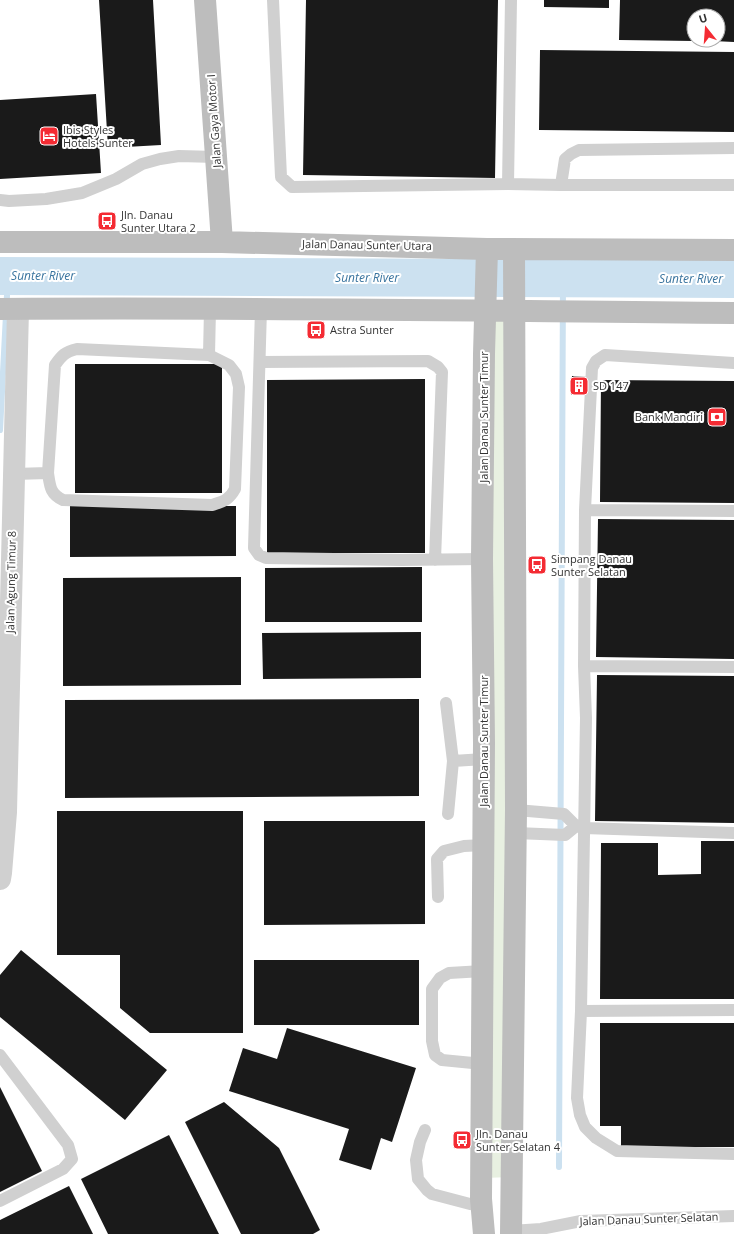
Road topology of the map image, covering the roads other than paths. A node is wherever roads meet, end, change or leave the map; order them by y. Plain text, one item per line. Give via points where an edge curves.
1 (205, 0) edge
2 (273, 0) edge
3 (511, 0) edge
4 (734, 148) edge
5 (216, 157) junction
6 (508, 184) junction
7 (561, 185) junction
8 (734, 185) edge
9 (0, 200) edge
10 (0, 242) edge
11 (222, 242) junction
12 (734, 250) edge
13 (487, 256) junction
14 (514, 256) junction
15 (515, 302) junction
16 (486, 303) junction
17 (10, 309) edge
18 (210, 309) junction
19 (261, 309) junction
20 (734, 312) edge
21 (210, 355) junction
22 (260, 362) junction
23 (734, 363) edge
24 (48, 473) junction
25 (14, 474) junction
26 (585, 510) junction
27 (734, 511) edge
28 (482, 559) junction
29 (435, 560) junction
30 (584, 666) junction
31 (734, 667) edge
32 (446, 704) dead end
33 (4, 755) edge
34 (484, 759) junction
35 (452, 761) junction
36 (526, 811) junction
37 (3, 812) edge
38 (448, 814) dead end
39 (580, 827) junction
40 (734, 833) edge
41 (525, 834) junction
42 (484, 845) junction
43 (0, 879) edge
44 (438, 897) dead end
45 (483, 971) junction
46 (734, 1010) edge
47 (581, 1011) junction
48 (0, 1055) edge
49 (483, 1064) junction
50 (425, 1130) dead end
51 (734, 1154) edge
52 (0, 1201) edge
53 (481, 1205) junction
54 (734, 1216) edge
55 (539, 1232) edge
56 (508, 1233) edge
57 (484, 1234) edge

1 - 5 main road, Jalan Gaya Motor I
2 - 6 lane via 281,177 292,187
3 - 6 lane
4 - 7 lane via 579,150 564,159
5 - 9 lane via 179,156 160,159 142,164 116,179 82,193 46,199
5 - 11 main road, Jalan Gaya Motor I
6 - 7 lane
7 - 8 lane
10 - 11 main road, Jalan Danau Sunter Utara
11 - 13 main road, Jalan Danau Sunter Utara
12 - 14 main road, Jalan Danau Sunter Utara
13 - 14 main road, Jalan Danau Sunter Utara
13 - 16 main road, Jalan Danau Sunter Timur
14 - 15 main road
15 - 16 main road
15 - 20 main road via 564,312
15 - 36 main road
16 - 19 main road
16 - 28 main road, Jalan Danau Sunter Timur
17 - 18 main road
17 - 25 street, Jalan Agung Timur 8
18 - 19 main road
18 - 21 lane
19 - 22 lane
21 - 24 lane via 77,349 68,351 55,365
21 - 24 lane via 229,365 236,374 239,387 235,489 230,497 212,505 63,500 50,488
22 - 29 lane via 254,548 259,555 266,558
22 - 29 lane via 428,361 438,367 442,372
23 - 26 lane via 605,355 596,360 592,368
24 - 25 lane
25 - 33 street, Jalan Agung Timur 8
26 - 27 lane
26 - 30 lane
28 - 29 lane
28 - 34 main road, Jalan Danau Sunter Timur
30 - 31 lane
30 - 39 lane via 586,718
32 - 35 lane
33 - 37 street, Jalan Agung Timur 8
34 - 35 lane
34 - 42 main road, Jalan Danau Sunter Timur
35 - 38 lane
36 - 39 lane via 564,814
36 - 41 main road
37 - 43 street, Jalan Agung Timur 8
39 - 40 lane
39 - 41 lane via 565,835
39 - 47 lane
41 - 56 main road
42 - 44 lane via 444,851 437,859
42 - 45 main road, Jalan Danau Sunter Timur
45 - 49 main road, Jalan Danau Sunter Timur
45 - 49 lane via 449,973 440,978 432,989 432,1041 435,1056 442,1060
46 - 47 lane
47 - 51 lane via 577,1098 585,1128 617,1151
48 - 52 lane via 68,1145 72,1159 63,1170
49 - 53 main road, Jalan Danau Sunter Timur
50 - 53 lane via 416,1160 418,1179 432,1194
53 - 57 main road, Jalan Danau Sunter Timur
54 - 55 lane, Jalan Danau Sunter Selatan via 581,1221
55 - 56 lane, Jalan Danau Sunter Selatan

